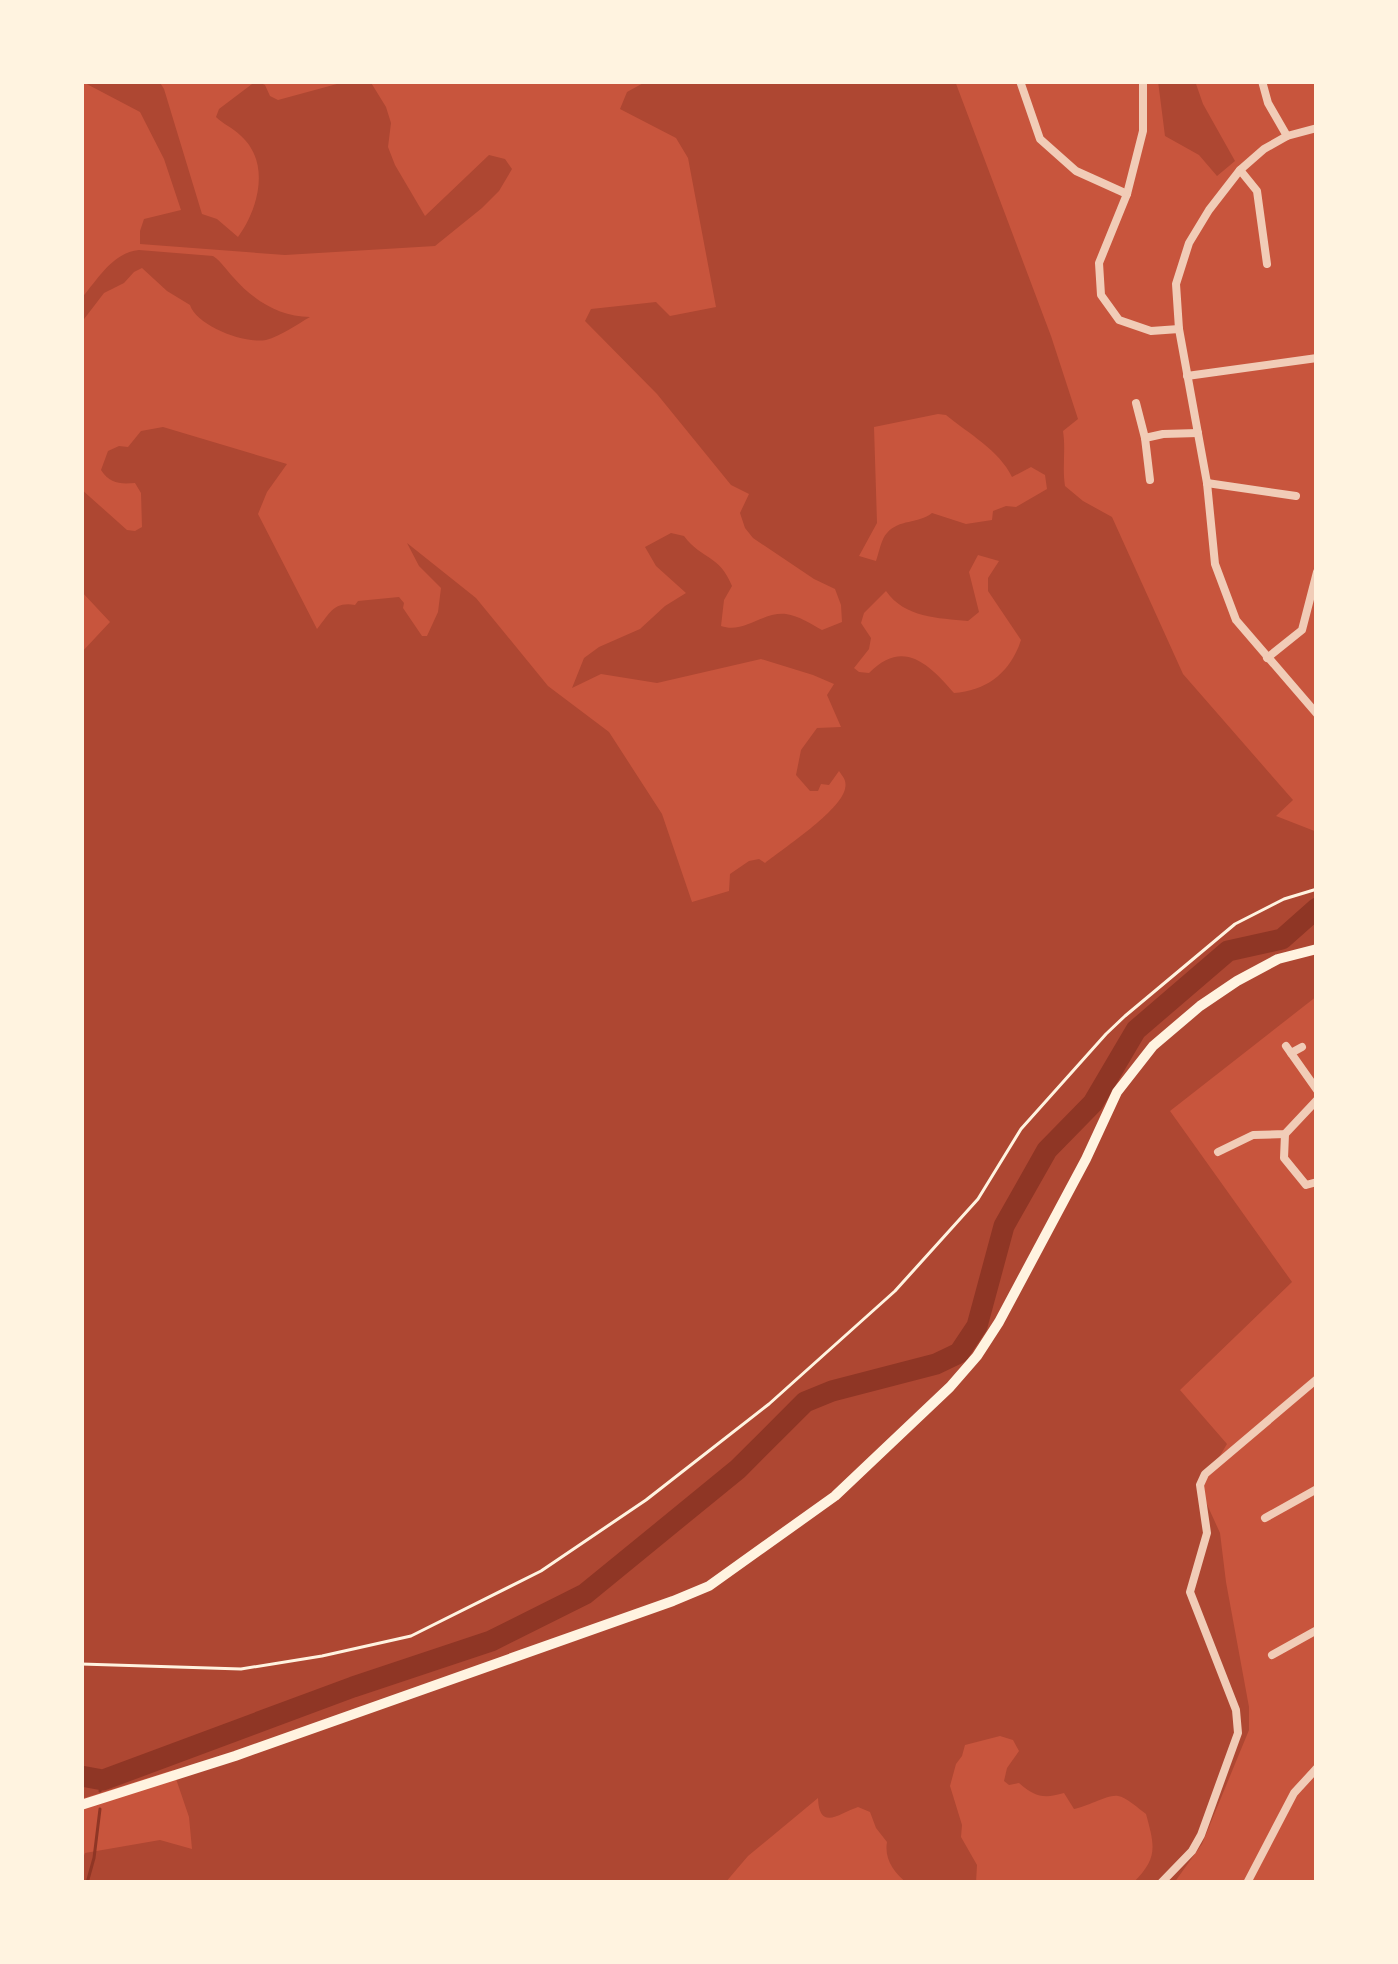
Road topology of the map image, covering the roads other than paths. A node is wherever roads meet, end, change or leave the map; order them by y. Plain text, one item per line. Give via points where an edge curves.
1 (1020, 81) edge
2 (1143, 81) edge
3 (1262, 81) edge
4 (1317, 128) edge
5 (1287, 136) junction
6 (1240, 170) junction
7 (1127, 194) junction
8 (1268, 264) dead end
9 (1179, 329) junction
10 (1317, 358) edge
11 (1187, 376) junction
12 (1136, 403) dead end
13 (1198, 433) junction
14 (1145, 438) junction
15 (1150, 480) dead end
16 (1207, 483) junction
17 (1296, 496) dead end
18 (1317, 572) edge
19 (1267, 658) junction
20 (1317, 714) edge
21 (1317, 949) edge
22 (1302, 1047) dead end
23 (1317, 1090) edge
24 (1317, 1100) edge
25 (1285, 1134) junction
26 (1218, 1152) dead end
27 (1317, 1182) edge
28 (1317, 1379) edge
29 (1317, 1489) edge
30 (1265, 1518) dead end
31 (1317, 1630) edge
32 (1272, 1655) dead end
33 (1317, 1768) edge
34 (81, 1805) edge
35 (1160, 1883) edge
36 (1247, 1883) edge

1 - 7 street via 1040,139 1076,170
2 - 7 street via 1143,130
3 - 5 street
4 - 5 street
5 - 6 street
6 - 8 street via 1257,190
6 - 9 street via 1189,243 1176,284
7 - 9 street via 1099,263 1101,296 1119,320 1151,331
9 - 11 street
10 - 11 street
11 - 13 street
12 - 14 street
13 - 14 street
13 - 16 street
14 - 15 street
16 - 17 street
16 - 19 street via 1215,564 1236,620
18 - 19 street via 1302,630
19 - 20 street
21 - 34 main road via 1237,980 1153,1046 1117,1091 977,1356 835,1496 709,1586
22 - 23 street via 1288,1049
24 - 25 street
25 - 26 street via 1252,1135
25 - 27 street via 1284,1158 1306,1185
28 - 35 street via 1200,1485 1208,1533 1190,1592 1238,1733 1201,1835
29 - 30 street
31 - 32 street
33 - 36 street via 1294,1793

